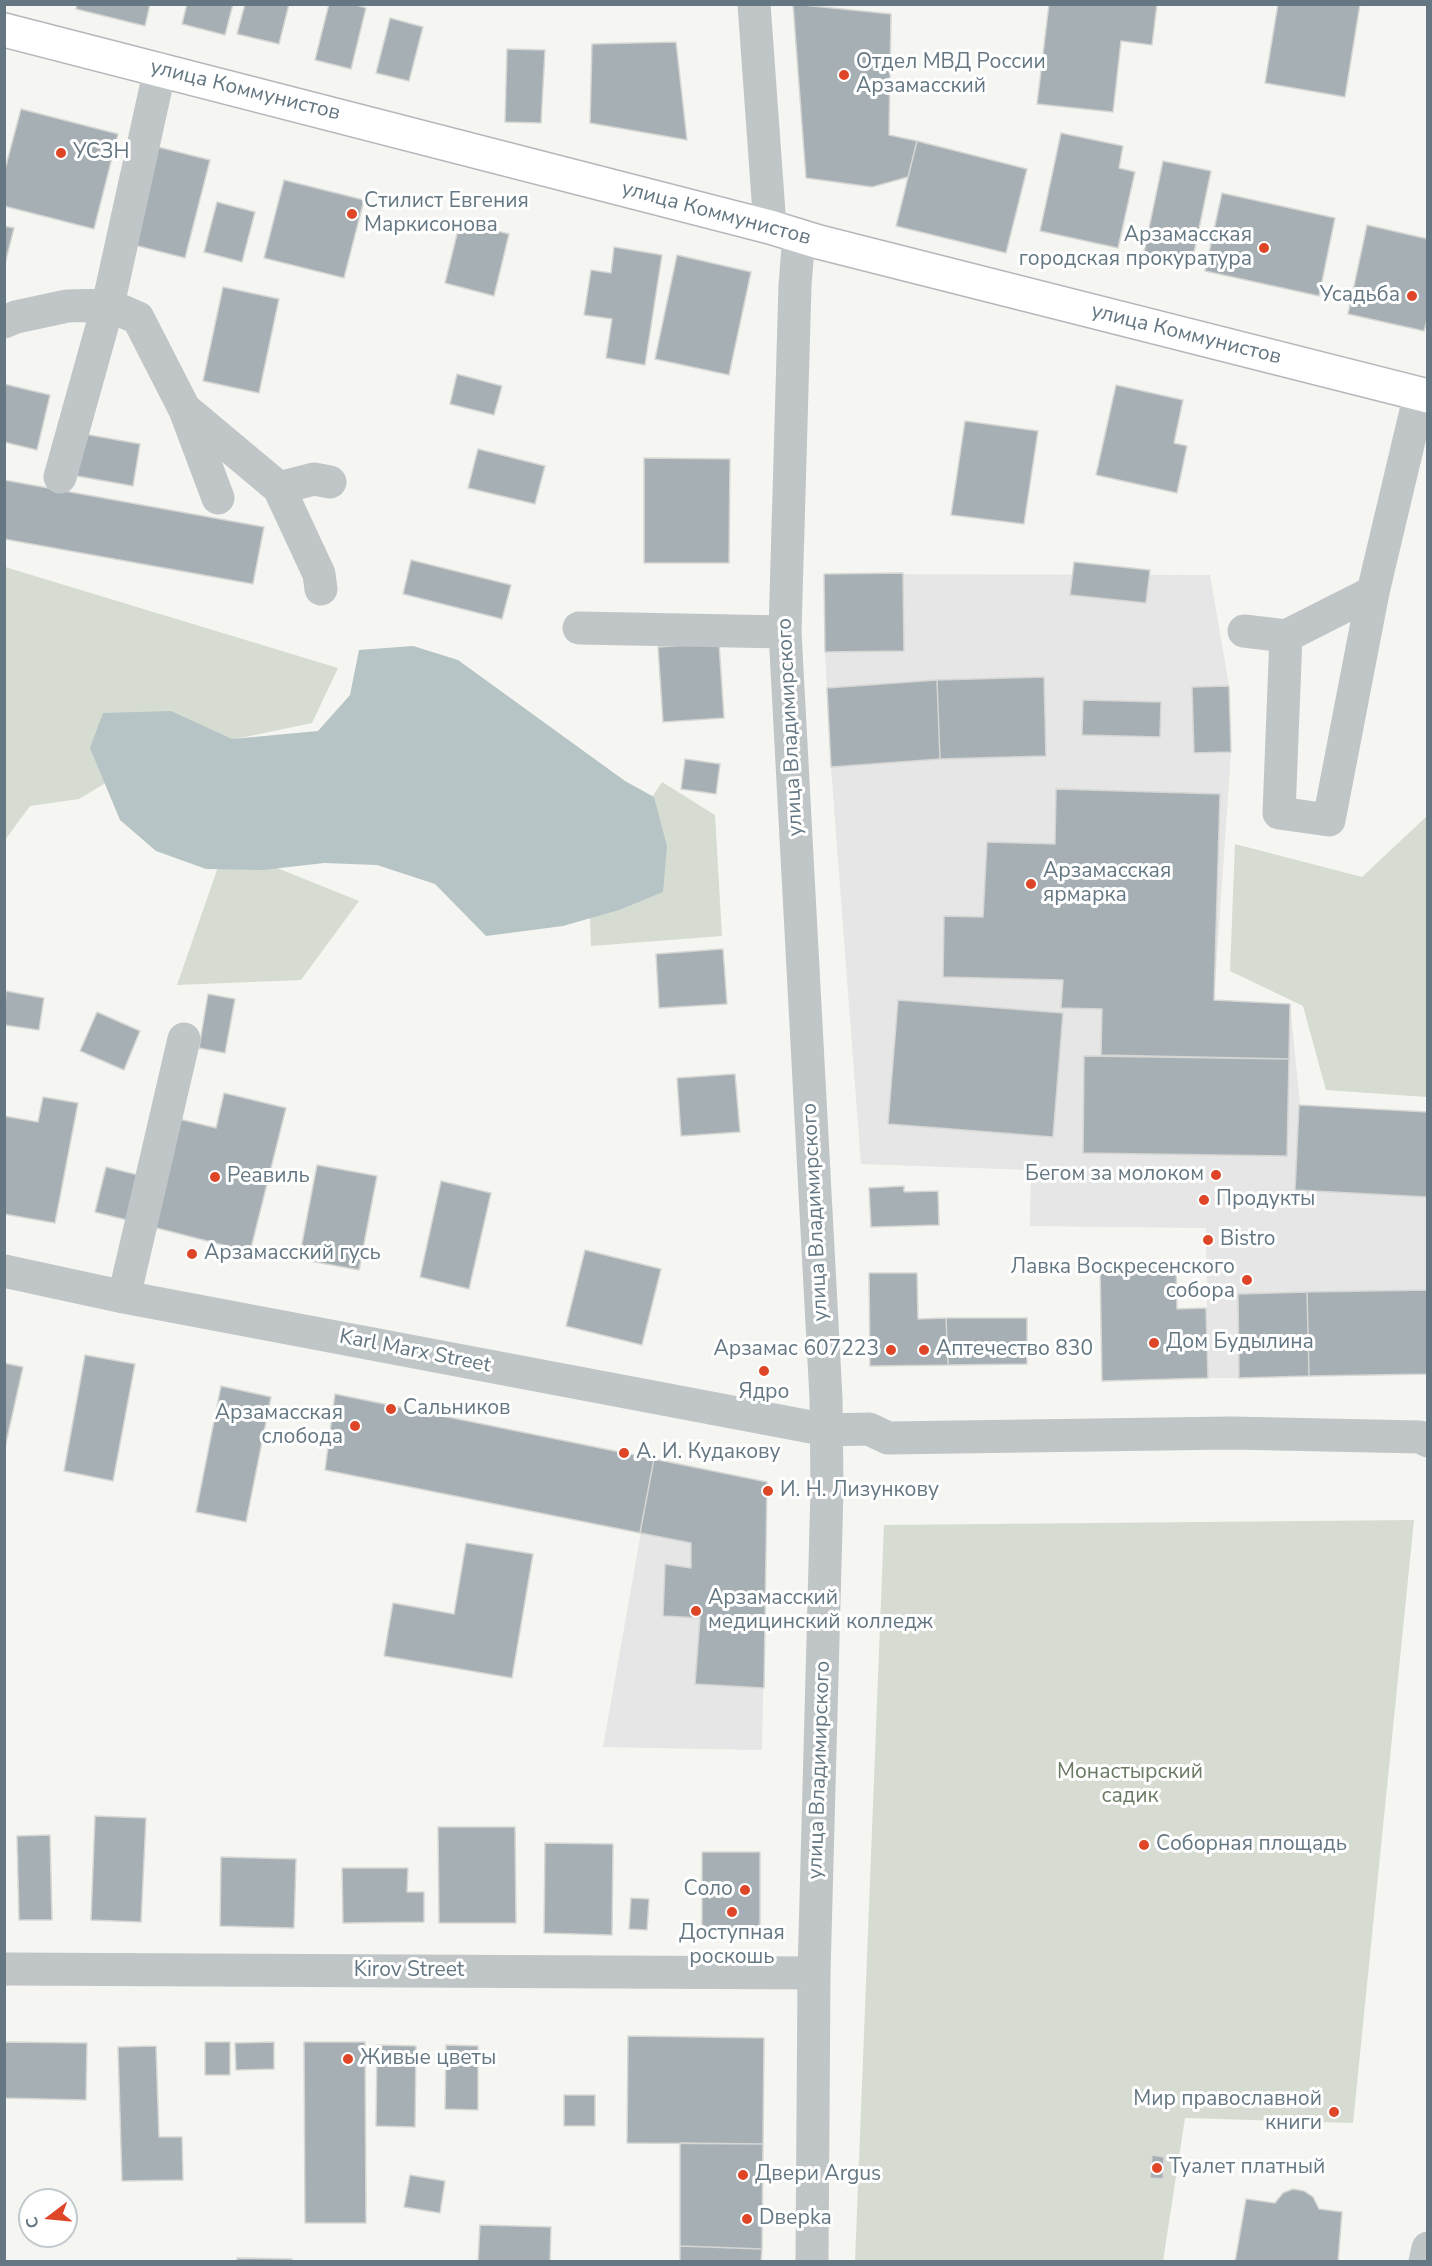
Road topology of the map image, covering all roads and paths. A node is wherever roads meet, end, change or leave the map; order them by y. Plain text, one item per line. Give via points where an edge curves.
1 (754, 4) edge
2 (4, 30) edge
3 (159, 69) junction
4 (785, 231) junction
5 (108, 305) junction
6 (4, 322) edge
7 (1424, 395) edge
8 (185, 410) junction
9 (60, 477) dead end
10 (330, 482) dead end
11 (279, 488) junction
12 (218, 498) dead end
13 (321, 590) dead end
14 (1374, 592) junction
15 (579, 628) dead end
16 (785, 632) junction
17 (1244, 632) dead end
18 (1286, 636) junction
19 (184, 1039) dead end
20 (4, 1271) edge
21 (124, 1297) junction
22 (1428, 1421) edge
23 (869, 1429) junction
24 (826, 1430) junction
25 (1428, 1442) edge
26 (4, 1969) edge
27 (814, 1973) junction
28 (1428, 2248) edge
29 (812, 2262) edge
30 (1425, 2262) edge

1 - 4 street, улица Владимирского
2 - 3 main road, улица Коммунистов
3 - 4 main road, улица Коммунистов
3 - 5 street
4 - 7 main road, улица Коммунистов
4 - 16 street, улица Владимирского via 795,285
5 - 6 street via 67,306
5 - 8 street via 138,318
5 - 9 street
7 - 14 street
8 - 11 street
8 - 12 street
10 - 11 street via 314,479
11 - 13 street via 320,574
14 - 18 street
14 - 18 street via 1329,820 1279,813
15 - 16 street
16 - 24 street, улица Владимирского
17 - 18 street
19 - 21 street
20 - 21 street, Karl Marx Street
21 - 24 street, Karl Marx Street
22 - 23 street
23 - 24 street
23 - 25 street via 888,1438 1231,1433 1420,1437
24 - 27 street, улица Владимирского
26 - 27 street, Kirov Street
27 - 29 street, улица Владимирского
28 - 30 street

